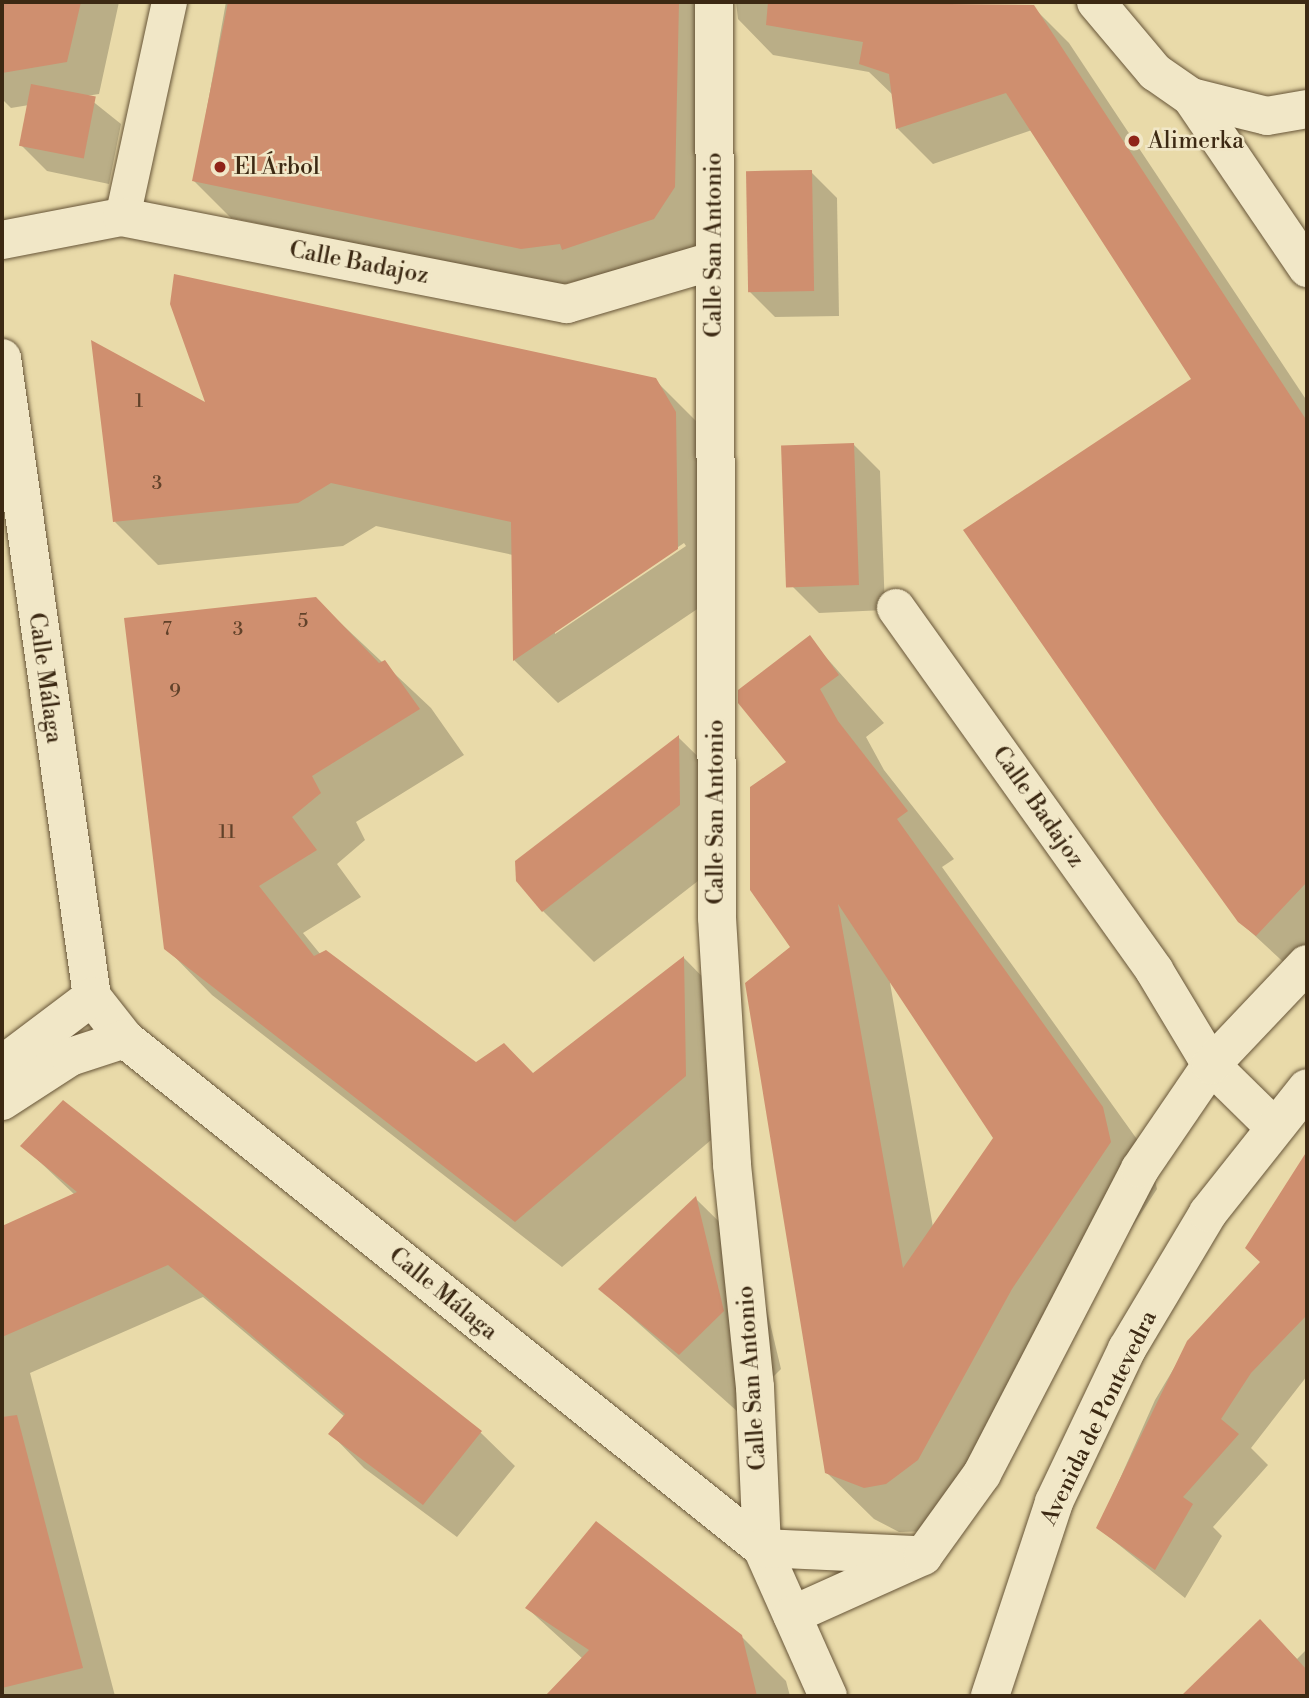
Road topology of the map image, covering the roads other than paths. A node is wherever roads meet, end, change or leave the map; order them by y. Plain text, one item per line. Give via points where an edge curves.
1 (169, 2) edge
2 (714, 2) edge
3 (1096, 2) edge
4 (1118, 2) edge
5 (1129, 42) junction
6 (1191, 97) junction
7 (1307, 109) edge
8 (122, 217) junction
9 (2, 240) edge
10 (713, 261) junction
11 (1307, 268) edge
12 (2, 358) edge
13 (896, 608) dead end
14 (1307, 964) edge
15 (92, 997) junction
16 (1178, 1007) junction
17 (1257, 1014) junction
18 (125, 1039) junction
19 (2, 1065) edge
20 (1211, 1065) junction
21 (1307, 1088) edge
22 (2, 1101) edge
23 (1272, 1125) junction
24 (762, 1548) junction
25 (923, 1556) junction
26 (792, 1615) junction
27 (828, 1696) edge
28 (990, 1696) edge

1 - 8 street
2 - 10 street, Calle San Antonio
3 - 5 street
4 - 5 street
5 - 6 street via 1155,72
6 - 7 street via 1267,116
6 - 11 street
8 - 9 street, Calle Badajoz
8 - 10 street, Calle Badajoz via 567,304
10 - 24 street, Calle San Antonio via 717,918
12 - 15 street, Calle Málaga
13 - 16 street, Calle Badajoz
14 - 17 street
15 - 18 street, Calle Málaga
15 - 19 street
16 - 17 street via 1216,1018
16 - 20 street, Calle Badajoz
17 - 20 street
18 - 22 street via 70,1057
18 - 24 street, Calle Málaga
20 - 23 street
20 - 25 street via 1140,1169 982,1474
21 - 23 street, Avenida de Pontevedra
23 - 28 street, Avenida de Pontevedra via 1208,1213 1127,1349 1054,1502
24 - 25 street
24 - 26 street, Calle San Antonio
25 - 26 street
26 - 27 street

